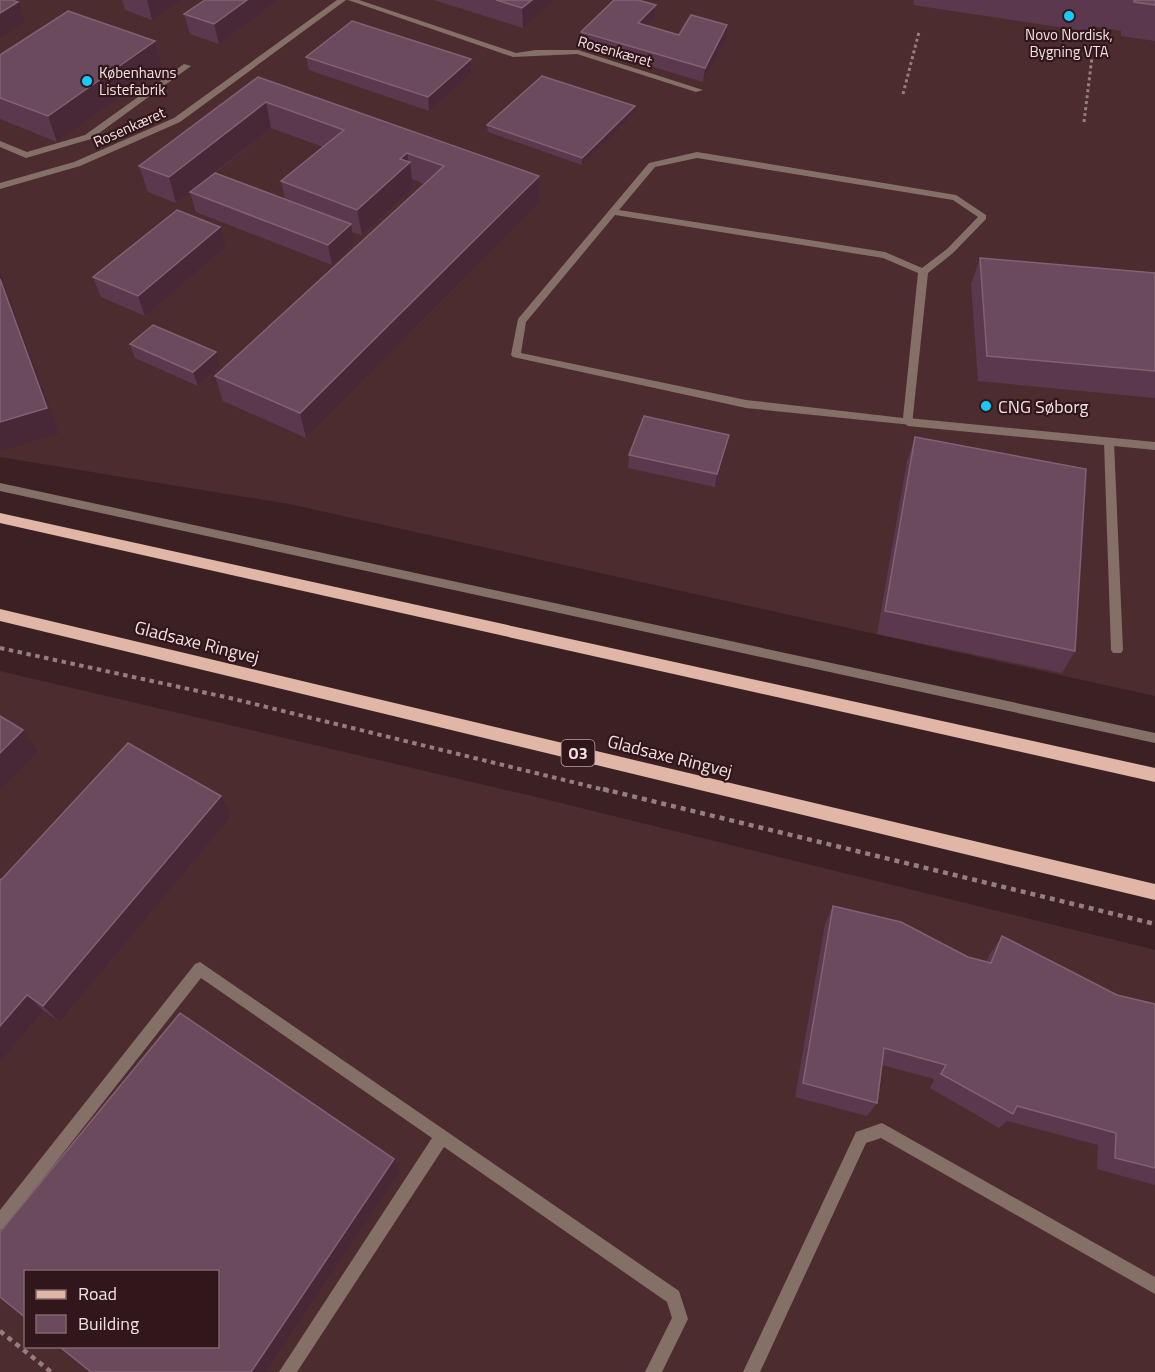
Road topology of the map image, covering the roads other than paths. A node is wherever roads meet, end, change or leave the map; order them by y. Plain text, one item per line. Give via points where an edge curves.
1 (342, 0) edge
2 (352, 0) edge
3 (187, 66) dead end
4 (699, 90) dead end
5 (0, 144) edge
6 (0, 186) edge
7 (612, 212) junction
8 (923, 272) junction
9 (908, 422) junction
10 (1109, 442) junction
11 (1155, 446) edge
12 (0, 487) edge
13 (0, 518) edge
14 (0, 615) edge
15 (1117, 650) dead end
16 (1155, 738) edge
17 (1155, 774) edge
18 (1155, 892) edge
19 (442, 1136) junction
20 (0, 1222) edge
21 (1155, 1286) edge
22 (287, 1372) edge
23 (653, 1372) edge
24 (751, 1372) edge

1 - 6 street, Rosenkæret via 177,120 76,164
2 - 4 street, Rosenkæret via 516,55 578,52
3 - 5 street via 88,137 26,155
7 - 8 street via 885,255
7 - 8 street via 652,165 697,155 956,198 983,217
7 - 9 street via 521,321 516,355 746,404
8 - 9 street
9 - 10 street
10 - 11 street
10 - 15 street
12 - 16 street
13 - 17 main road
14 - 18 main road, Gladsaxe Ringvej / O3
19 - 20 street via 200,969
19 - 22 street
19 - 23 street via 673,1297 680,1319
21 - 24 street via 882,1130 861,1137

